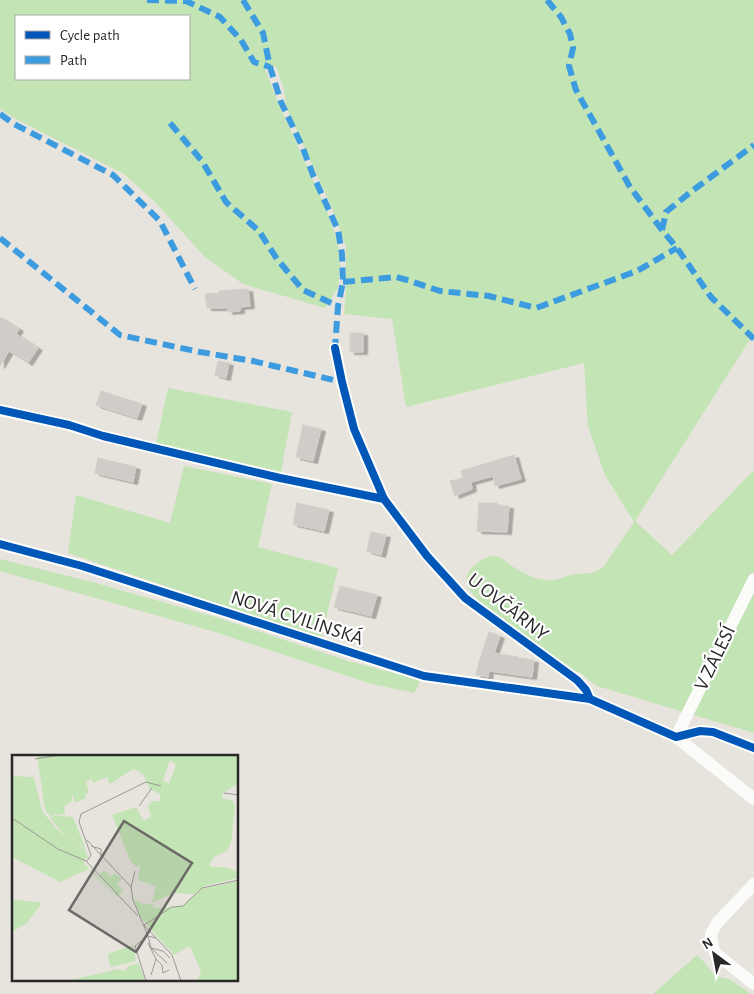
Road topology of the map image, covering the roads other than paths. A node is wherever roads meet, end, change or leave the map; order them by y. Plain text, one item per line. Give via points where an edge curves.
1 (335, 348) dead end
2 (0, 410) edge
3 (384, 499) junction
4 (0, 544) edge
5 (754, 579) edge
6 (590, 699) junction
7 (676, 737) junction
8 (754, 748) edge
9 (754, 799) edge
10 (754, 884) edge
11 (754, 984) edge

1 - 3 street, U OVČÁRNY via 354,429
2 - 3 street via 280,478
3 - 6 street, U OVČÁRNY via 427,556 465,598 577,680
4 - 6 street, NOVÁ CVILÍNSKÁ via 82,566 424,676
5 - 7 street, V ZÁLESÍ
6 - 7 street
7 - 8 street via 700,731 713,732
7 - 9 street
10 - 11 street via 717,923 712,942 715,952

